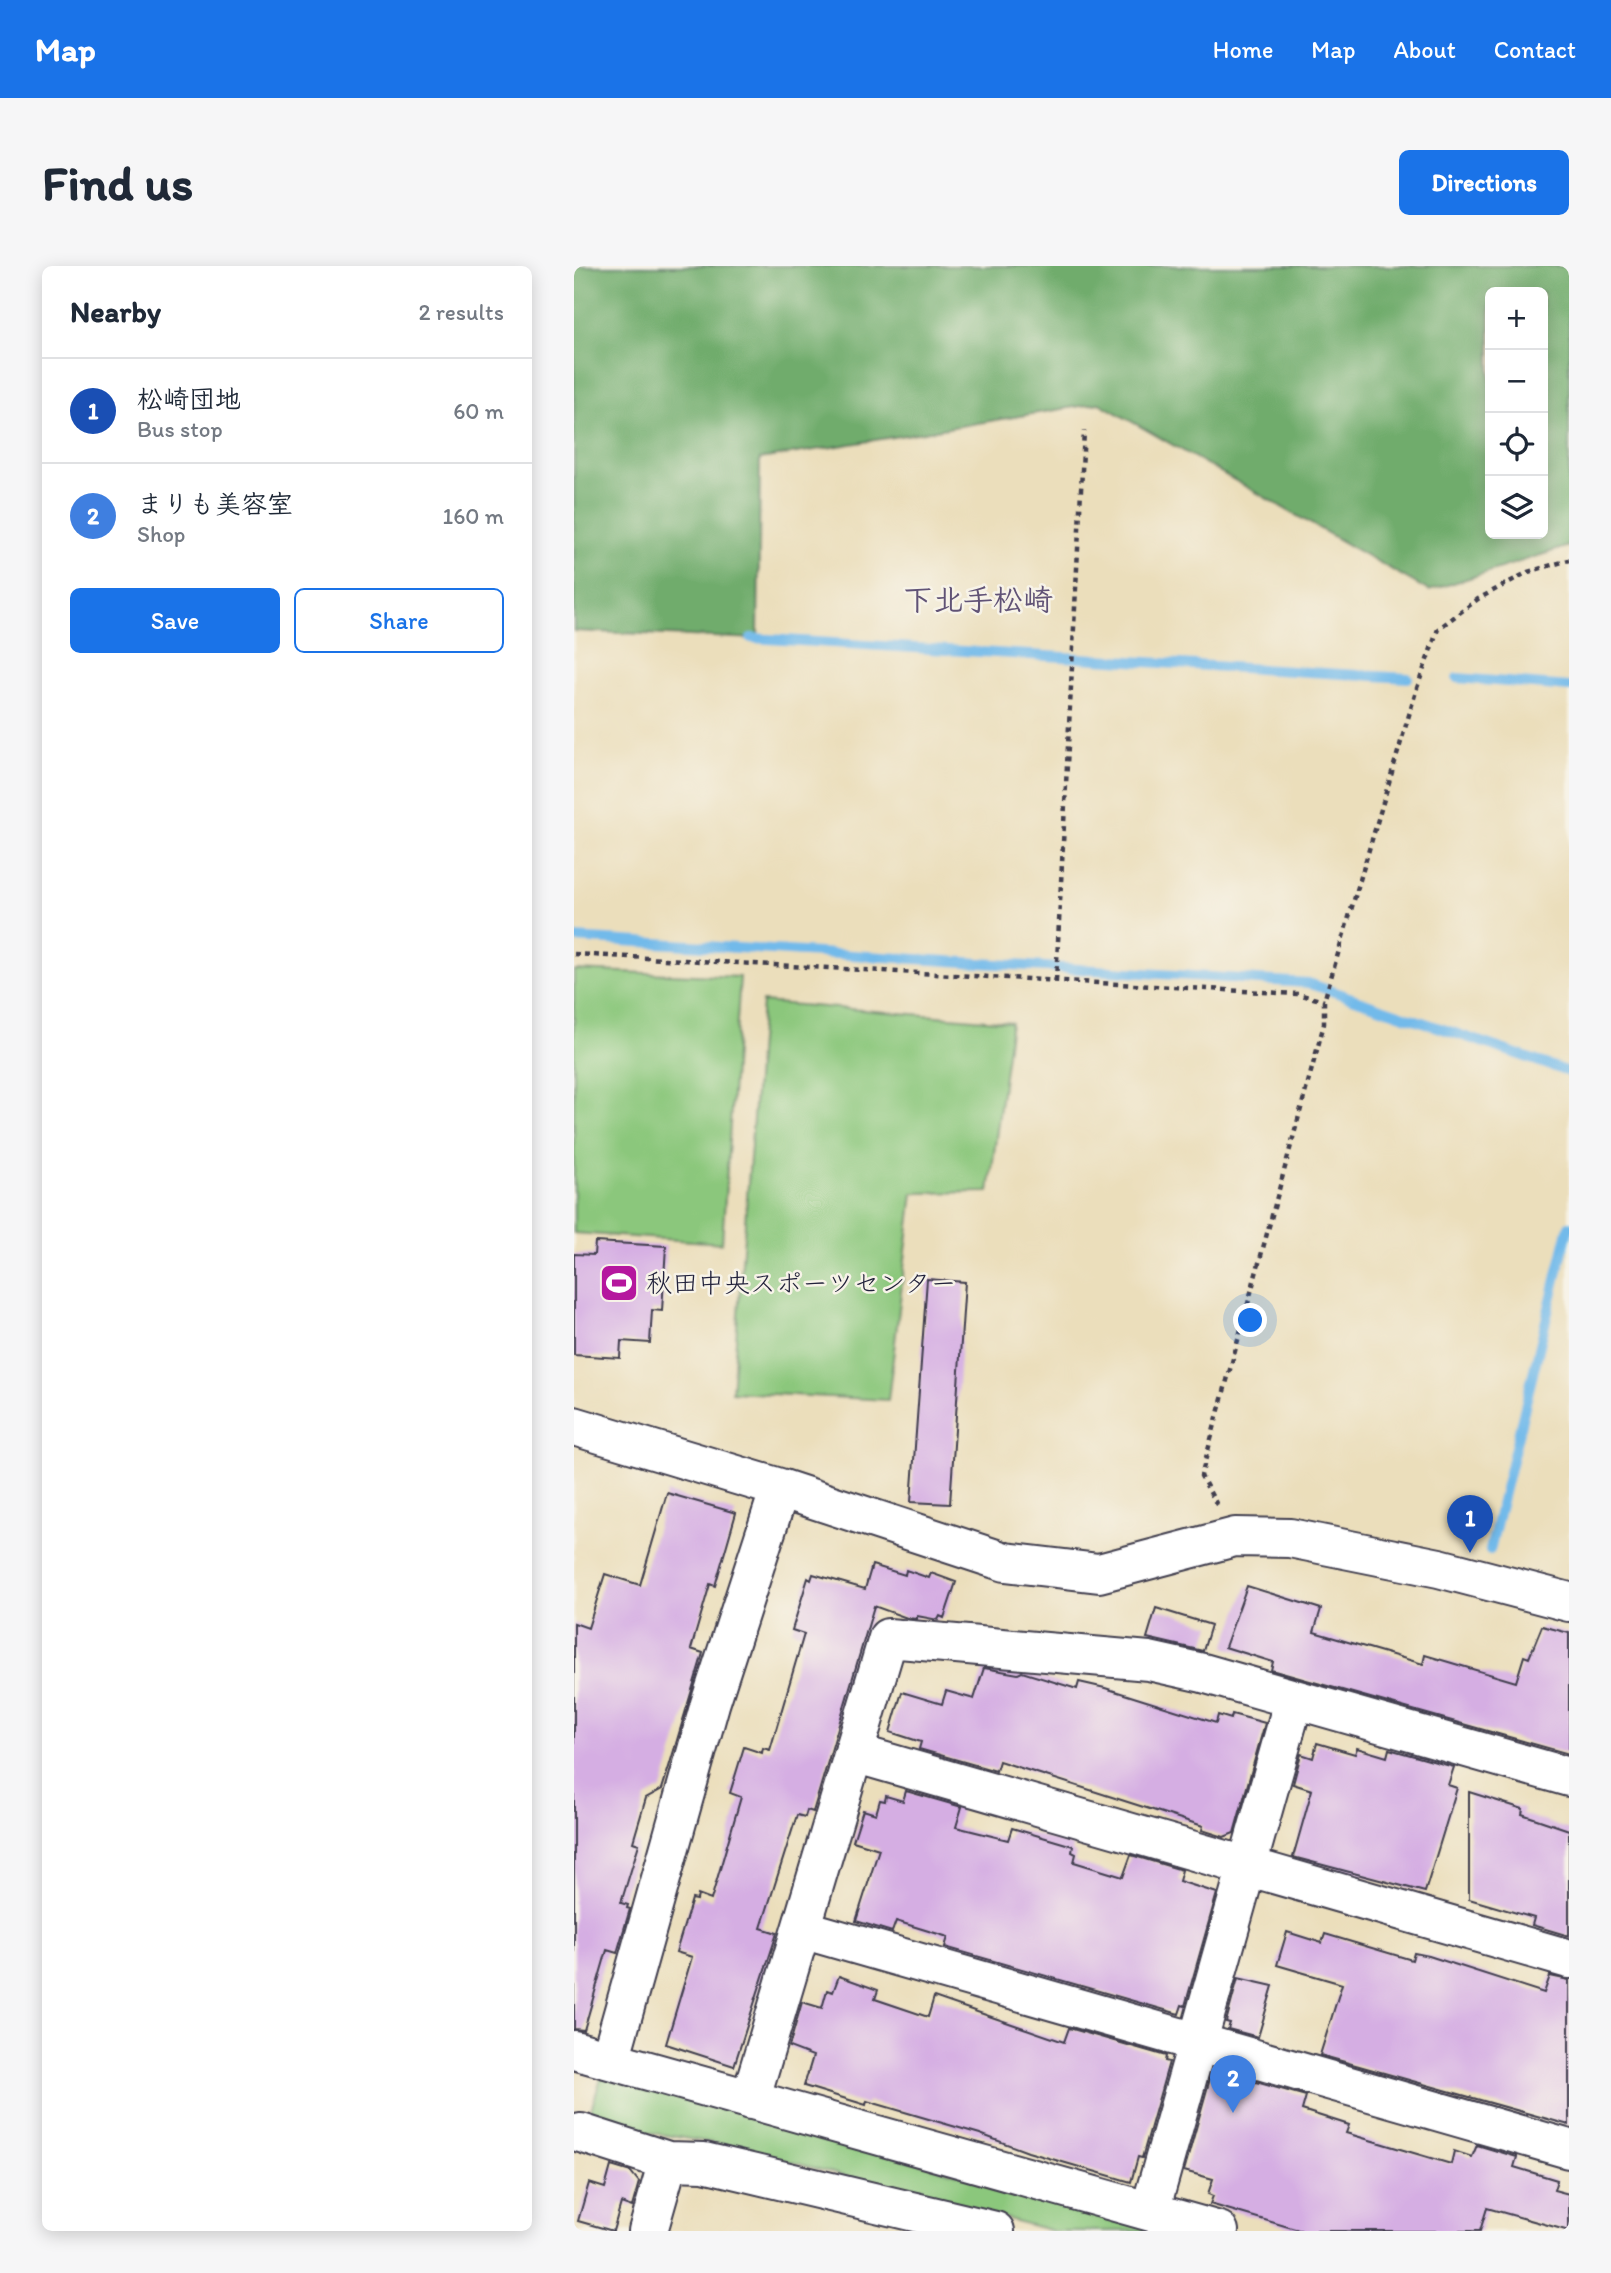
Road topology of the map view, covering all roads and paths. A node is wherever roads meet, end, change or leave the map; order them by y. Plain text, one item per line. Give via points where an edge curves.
1 (1084, 431) dead end
2 (1569, 560) edge
3 (574, 954) edge
4 (1056, 981) junction
5 (1324, 1000) junction
6 (576, 1432) edge
7 (780, 1488) junction
8 (1235, 1536) junction
9 (1569, 1602) edge
10 (1294, 1699) junction
11 (854, 1753) junction
12 (1569, 1777) edge
13 (1247, 1866) junction
14 (802, 1929) junction
15 (1569, 1959) edge
16 (1198, 2043) junction
17 (574, 2050) edge
18 (610, 2060) junction
19 (750, 2100) junction
20 (581, 2133) dead end
21 (1569, 2149) edge
22 (668, 2161) junction
23 (1150, 2211) junction
24 (981, 2230) edge
25 (648, 2231) edge
26 (1219, 2231) edge

1 - 4 path
2 - 5 path via 1528,572 1478,599 1438,629
3 - 4 path
4 - 5 path
5 - 8 path via 1324,1024 1201,1476
6 - 7 street
7 - 8 street via 1005,1562 1099,1573
7 - 18 street via 710,1704
8 - 9 street via 1290,1538 1439,1568
10 - 11 street via 1149,1661 888,1638
10 - 12 street
10 - 13 street
11 - 13 street
11 - 14 street
13 - 15 street
13 - 16 street
14 - 16 street
14 - 19 street
16 - 21 street
16 - 23 street
17 - 18 street
18 - 19 street
19 - 23 street
20 - 22 street
22 - 24 street via 704,2162
22 - 25 street
23 - 26 street

